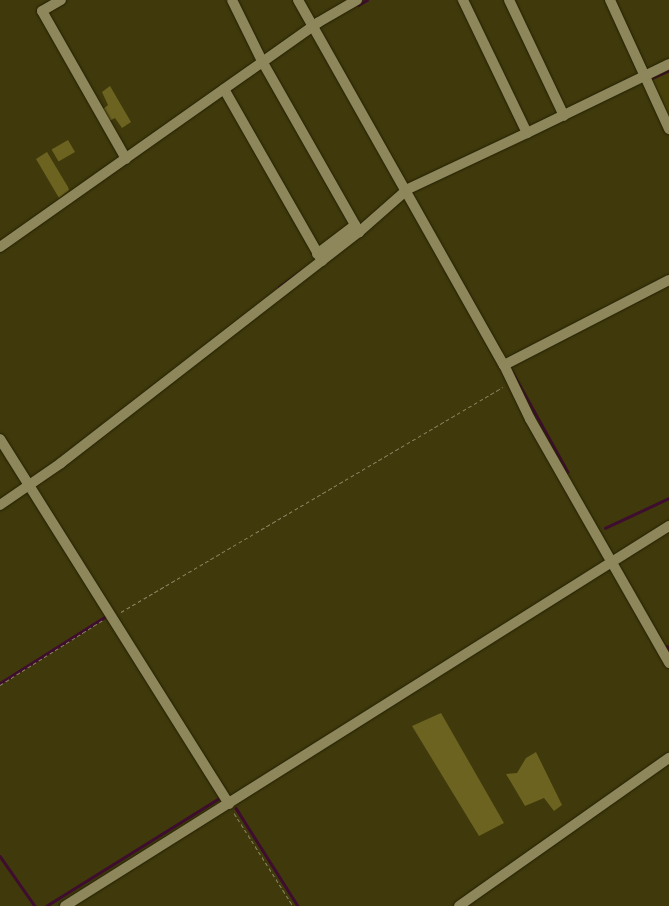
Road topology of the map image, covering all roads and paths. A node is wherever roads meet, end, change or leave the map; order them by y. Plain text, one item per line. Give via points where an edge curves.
1 (60, 0) edge
2 (232, 0) edge
3 (298, 0) edge
4 (357, 0) edge
5 (463, 0) edge
6 (509, 0) edge
7 (610, 0) edge
8 (313, 27) junction
9 (261, 60) junction
10 (669, 64) edge
11 (646, 79) junction
12 (224, 89) junction
13 (564, 116) junction
14 (669, 129) edge
15 (527, 133) junction
16 (125, 156) junction
17 (408, 189) junction
18 (357, 228) junction
19 (0, 247) edge
20 (319, 257) junction
21 (669, 280) edge
22 (506, 364) junction
23 (512, 381) junction
24 (0, 439) edge
25 (30, 487) junction
26 (0, 505) edge
27 (669, 526) edge
28 (613, 562) junction
29 (114, 615) junction
30 (669, 663) edge
31 (0, 686) edge
32 (669, 758) edge
33 (229, 804) junction
34 (65, 906) edge
35 (293, 906) edge
36 (459, 906) edge

1 - 16 street via 42,11
2 - 9 street
3 - 8 street
4 - 8 street
5 - 15 street
6 - 13 street
7 - 11 street
8 - 9 street
8 - 17 street
9 - 12 street
9 - 18 street
10 - 11 street
11 - 13 street
11 - 14 street
12 - 16 street
12 - 20 street
13 - 15 street
15 - 17 street
16 - 19 street
17 - 18 street
17 - 22 street
18 - 20 street
20 - 25 street
21 - 22 street
22 - 23 street
23 - 28 street
23 - 29 path
24 - 25 street
25 - 26 street
25 - 29 street
27 - 28 street
28 - 30 street
28 - 33 street
29 - 31 path
29 - 33 street
32 - 36 street
33 - 34 street
33 - 35 path

